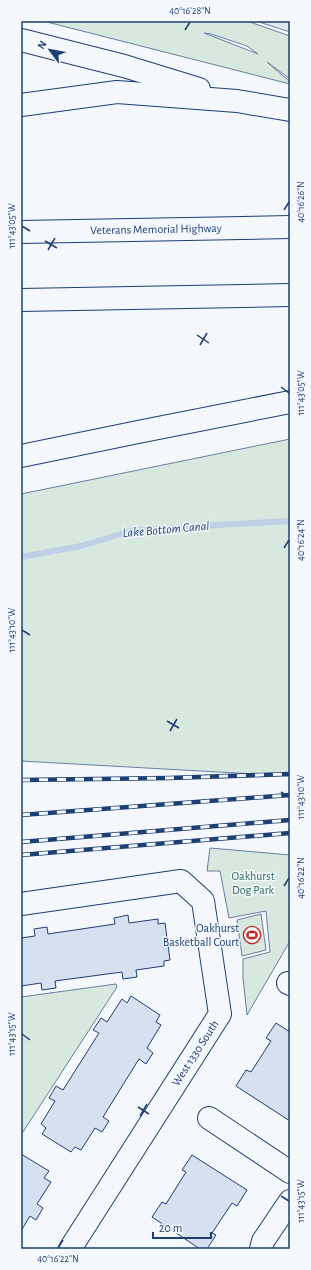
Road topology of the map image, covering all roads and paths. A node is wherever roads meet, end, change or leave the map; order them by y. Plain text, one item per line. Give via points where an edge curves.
1 (21, 40) edge
2 (237, 101) junction
3 (21, 105) edge
4 (290, 110) edge
5 (290, 227) edge
6 (21, 232) edge
7 (290, 295) edge
8 (21, 300) edge
9 (290, 402) edge
10 (21, 456) edge
11 (21, 904) edge
12 (209, 1118) dead end
13 (290, 1172) edge
14 (290, 1201) edge
15 (70, 1249) edge
16 (261, 1249) edge

1 - 2 main road via 124,66
2 - 3 main road via 117,92
2 - 4 main road
5 - 6 main road, Veterans Memorial Highway
7 - 8 main road
9 - 10 main road
11 - 15 main road, West 1330 South via 181,881 203,901 220,1014
12 - 13 main road
14 - 16 main road via 263,1241

